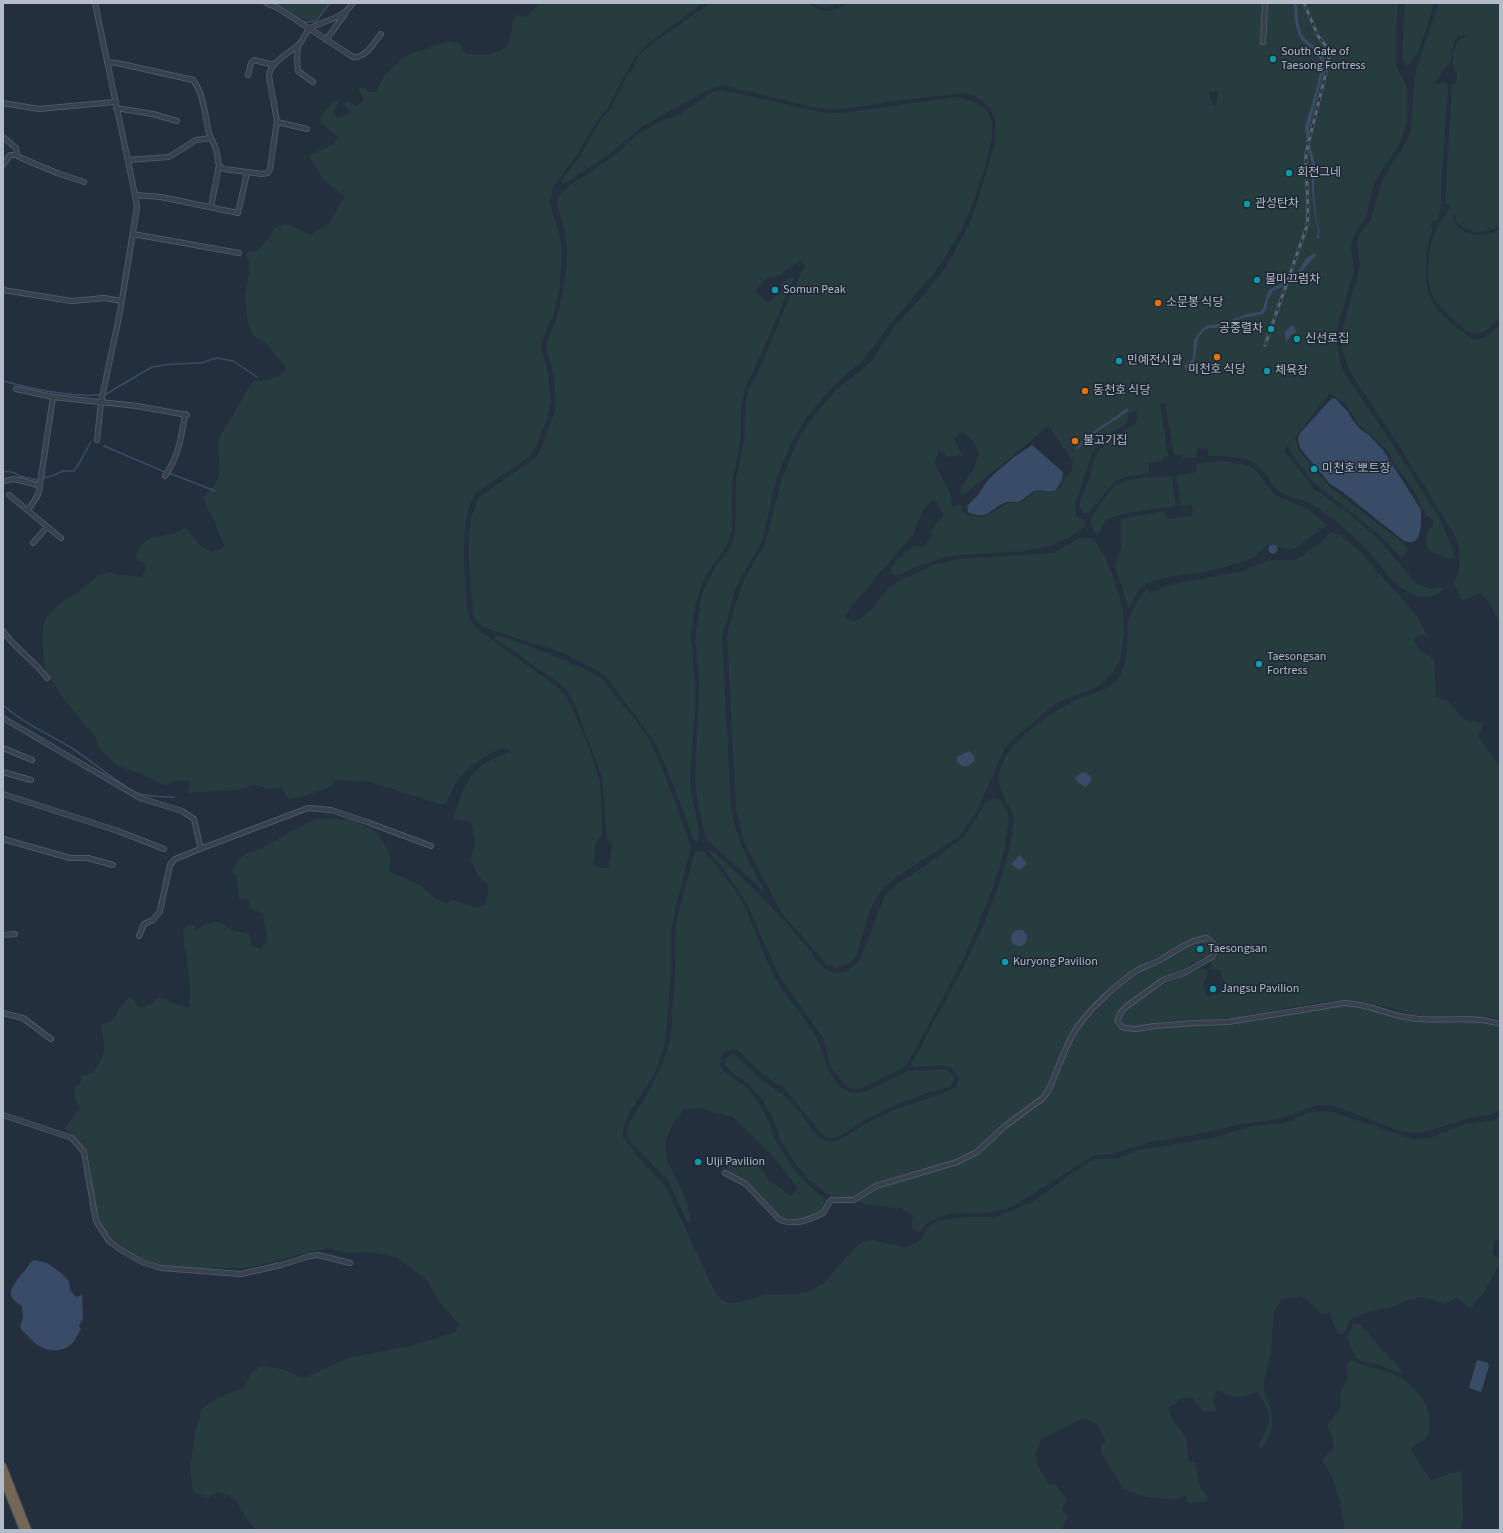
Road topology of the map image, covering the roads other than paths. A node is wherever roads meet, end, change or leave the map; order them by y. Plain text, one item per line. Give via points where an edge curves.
1 (95, 3) edge
2 (266, 3) edge
3 (353, 3) edge
4 (1265, 3) edge
5 (347, 11) junction
6 (309, 28) junction
7 (380, 34) dead end
8 (326, 40) junction
9 (1263, 42) dead end
10 (298, 45) junction
11 (107, 62) junction
12 (274, 65) junction
13 (248, 75) dead end
14 (313, 82) dead end
15 (115, 102) junction
16 (3, 103) edge
17 (116, 108) junction
18 (177, 121) dead end
19 (277, 122) junction
20 (307, 129) dead end
21 (3, 137) edge
22 (210, 138) junction
23 (17, 155) junction
24 (128, 160) junction
25 (3, 165) edge
26 (219, 165) junction
27 (247, 173) junction
28 (84, 182) dead end
29 (136, 196) junction
30 (211, 207) junction
31 (133, 234) junction
32 (240, 253) dead end
33 (3, 290) edge
34 (122, 300) junction
35 (16, 389) dead end
36 (53, 397) junction
37 (101, 402) junction
38 (97, 440) dead end
39 (165, 476) dead end
40 (3, 482) edge
41 (40, 485) junction
42 (9, 495) dead end
43 (28, 510) junction
44 (47, 527) junction
45 (61, 538) dead end
46 (33, 543) dead end
47 (3, 630) edge
48 (47, 678) dead end
49 (3, 718) edge
50 (3, 748) edge
51 (32, 760) dead end
52 (3, 772) edge
53 (31, 780) dead end
54 (3, 794) edge
55 (3, 839) edge
56 (431, 846) dead end
57 (200, 849) junction
58 (164, 850) dead end
59 (113, 865) dead end
60 (15, 934) dead end
61 (3, 935) edge
62 (139, 936) dead end
63 (3, 1013) edge
64 (1500, 1024) edge
65 (51, 1039) dead end
66 (3, 1115) edge
67 (725, 1174) dead end
68 (350, 1263) dead end
69 (3, 1466) edge
70 (3, 1480) edge
71 (23, 1530) edge
72 (28, 1530) edge

1 - 11 street
2 - 6 street
3 - 5 street
4 - 9 street
5 - 6 street via 334,20
5 - 8 street
6 - 8 street
6 - 10 street
7 - 8 street via 368,50 357,58
10 - 12 street
10 - 14 street via 297,67
11 - 15 street
11 - 22 street via 193,80 204,106
12 - 13 street via 254,60
12 - 19 street via 269,76
15 - 16 street via 39,109
15 - 17 street
17 - 18 street
17 - 24 street
19 - 20 street
19 - 27 street via 269,171 262,174
21 - 23 street via 16,148
22 - 24 street via 196,140 169,157
22 - 26 street via 215,146
23 - 25 street via 10,155
23 - 28 street via 27,162
24 - 29 street
26 - 27 street
26 - 30 street
27 - 30 street via 238,213
29 - 30 street via 161,197
29 - 31 street
31 - 32 street
31 - 34 street
33 - 34 street via 72,301 104,298
34 - 37 street
35 - 36 street
36 - 37 street
36 - 41 street
37 - 38 street
37 - 39 street via 186,414 176,457
40 - 41 street via 21,479
41 - 43 street via 38,496
42 - 43 street
43 - 44 street
44 - 45 street
44 - 46 street
47 - 48 street
49 - 57 street via 140,798 194,818
50 - 51 street
52 - 53 street
54 - 58 street via 118,831
55 - 59 street via 70,858 88,858
56 - 57 street via 331,810 308,808
57 - 62 street via 175,859 170,865 160,911 153,920 144,924
60 - 61 street
63 - 65 street via 23,1018
64 - 67 street via 1470,1018 1425,1020 1404,1017 1359,1003 1345,1003 1228,1022 1135,1029 1121,1026 1117,1021 1118,1016 1127,1006 1163,980 1184,973 1212,957 1216,949 1213,942 1207,938 1199,939 1139,969 1101,1001 1073,1035 1043,1098 1005,1126 976,1152 957,1162 876,1186 854,1200 831,1200 824,1213 798,1222 779,1219 746,1184
66 - 68 street via 72,1138 84,1152 96,1221 109,1241 142,1262 161,1268 241,1274 310,1256
69 - 72 highway
70 - 71 highway

